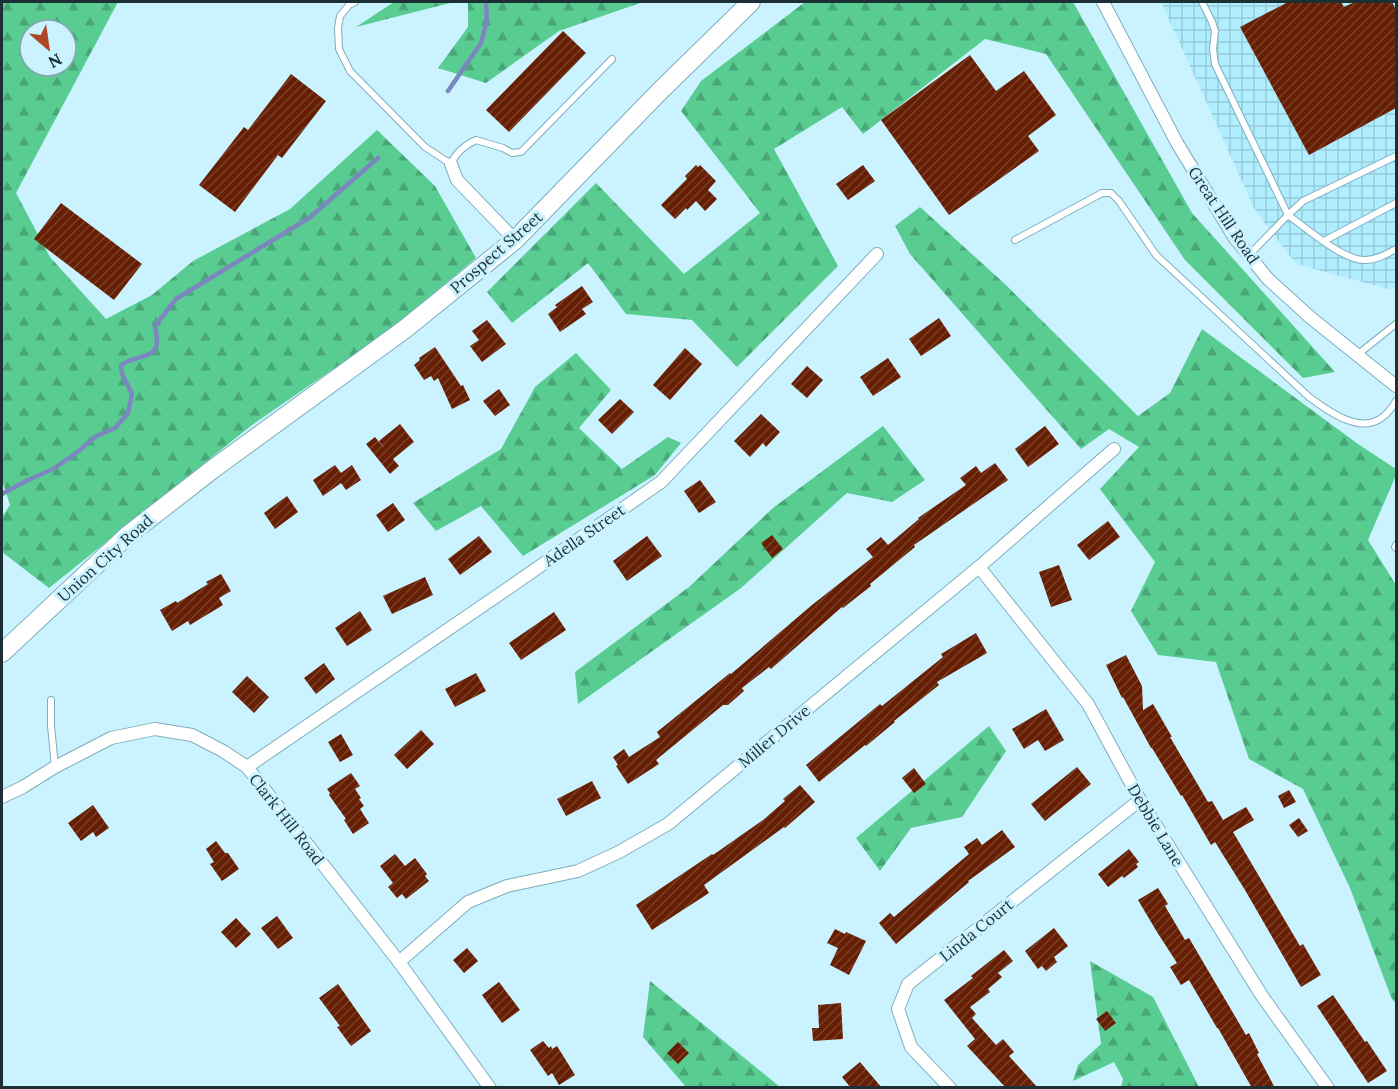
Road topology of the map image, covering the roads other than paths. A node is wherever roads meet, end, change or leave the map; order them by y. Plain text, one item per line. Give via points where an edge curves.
1 (355, 2) edge
2 (751, 2) edge
3 (1103, 2) edge
4 (1202, 2) edge
5 (612, 59) dead end
6 (1396, 156) edge
7 (451, 164) junction
8 (1396, 203) edge
9 (1288, 215) junction
10 (515, 240) junction
11 (1015, 240) dead end
12 (1324, 241) junction
13 (1396, 249) edge
14 (878, 254) dead end
15 (1249, 255) junction
16 (1396, 324) edge
17 (1357, 356) junction
18 (1396, 386) edge
19 (1396, 401) edge
20 (1114, 449) dead end
21 (213, 469) joint
22 (979, 567) junction
23 (2, 653) edge
24 (51, 700) dead end
25 (55, 767) junction
26 (247, 767) junction
27 (2, 797) edge
28 (1140, 800) junction
29 (399, 962) junction
30 (490, 1088) edge
31 (950, 1088) edge
32 (1328, 1088) edge

1 - 7 lane via 340,16 338,28 339,49 350,71 425,147
2 - 10 main road, Prospect Street
3 - 15 street, Great Hill Road via 1177,143 1221,217
4 - 9 lane via 1215,31 1215,64
5 - 7 lane via 520,152 512,153 476,140 465,145
6 - 9 lane via 1303,201
7 - 10 street via 457,180
8 - 12 lane
9 - 12 lane
9 - 15 lane
10 - 21 main road, Prospect Street via 405,329
11 - 19 lane via 1102,193 1111,193 1156,255 1328,411 1370,423 1385,415
12 - 13 lane via 1350,257 1365,260
14 - 26 street, Adella Street via 661,482
15 - 17 street, Great Hill Road via 1268,279
16 - 17 lane
17 - 18 street, Great Hill Road
20 - 22 street, Miller Drive
21 - 23 main road, Union City Road via 128,535
22 - 28 street, Debbie Lane via 1088,704
22 - 29 street, Miller Drive via 668,824 578,871 507,886 468,902
24 - 25 lane
25 - 26 street, Clark Hill Road via 111,738 155,729 192,735
25 - 27 street, Clark Hill Road
26 - 29 street, Clark Hill Road
28 - 31 street, Linda Court via 908,984 898,1009 911,1047
28 - 32 street, Debbie Lane via 1262,996
29 - 30 street, Clark Hill Road

